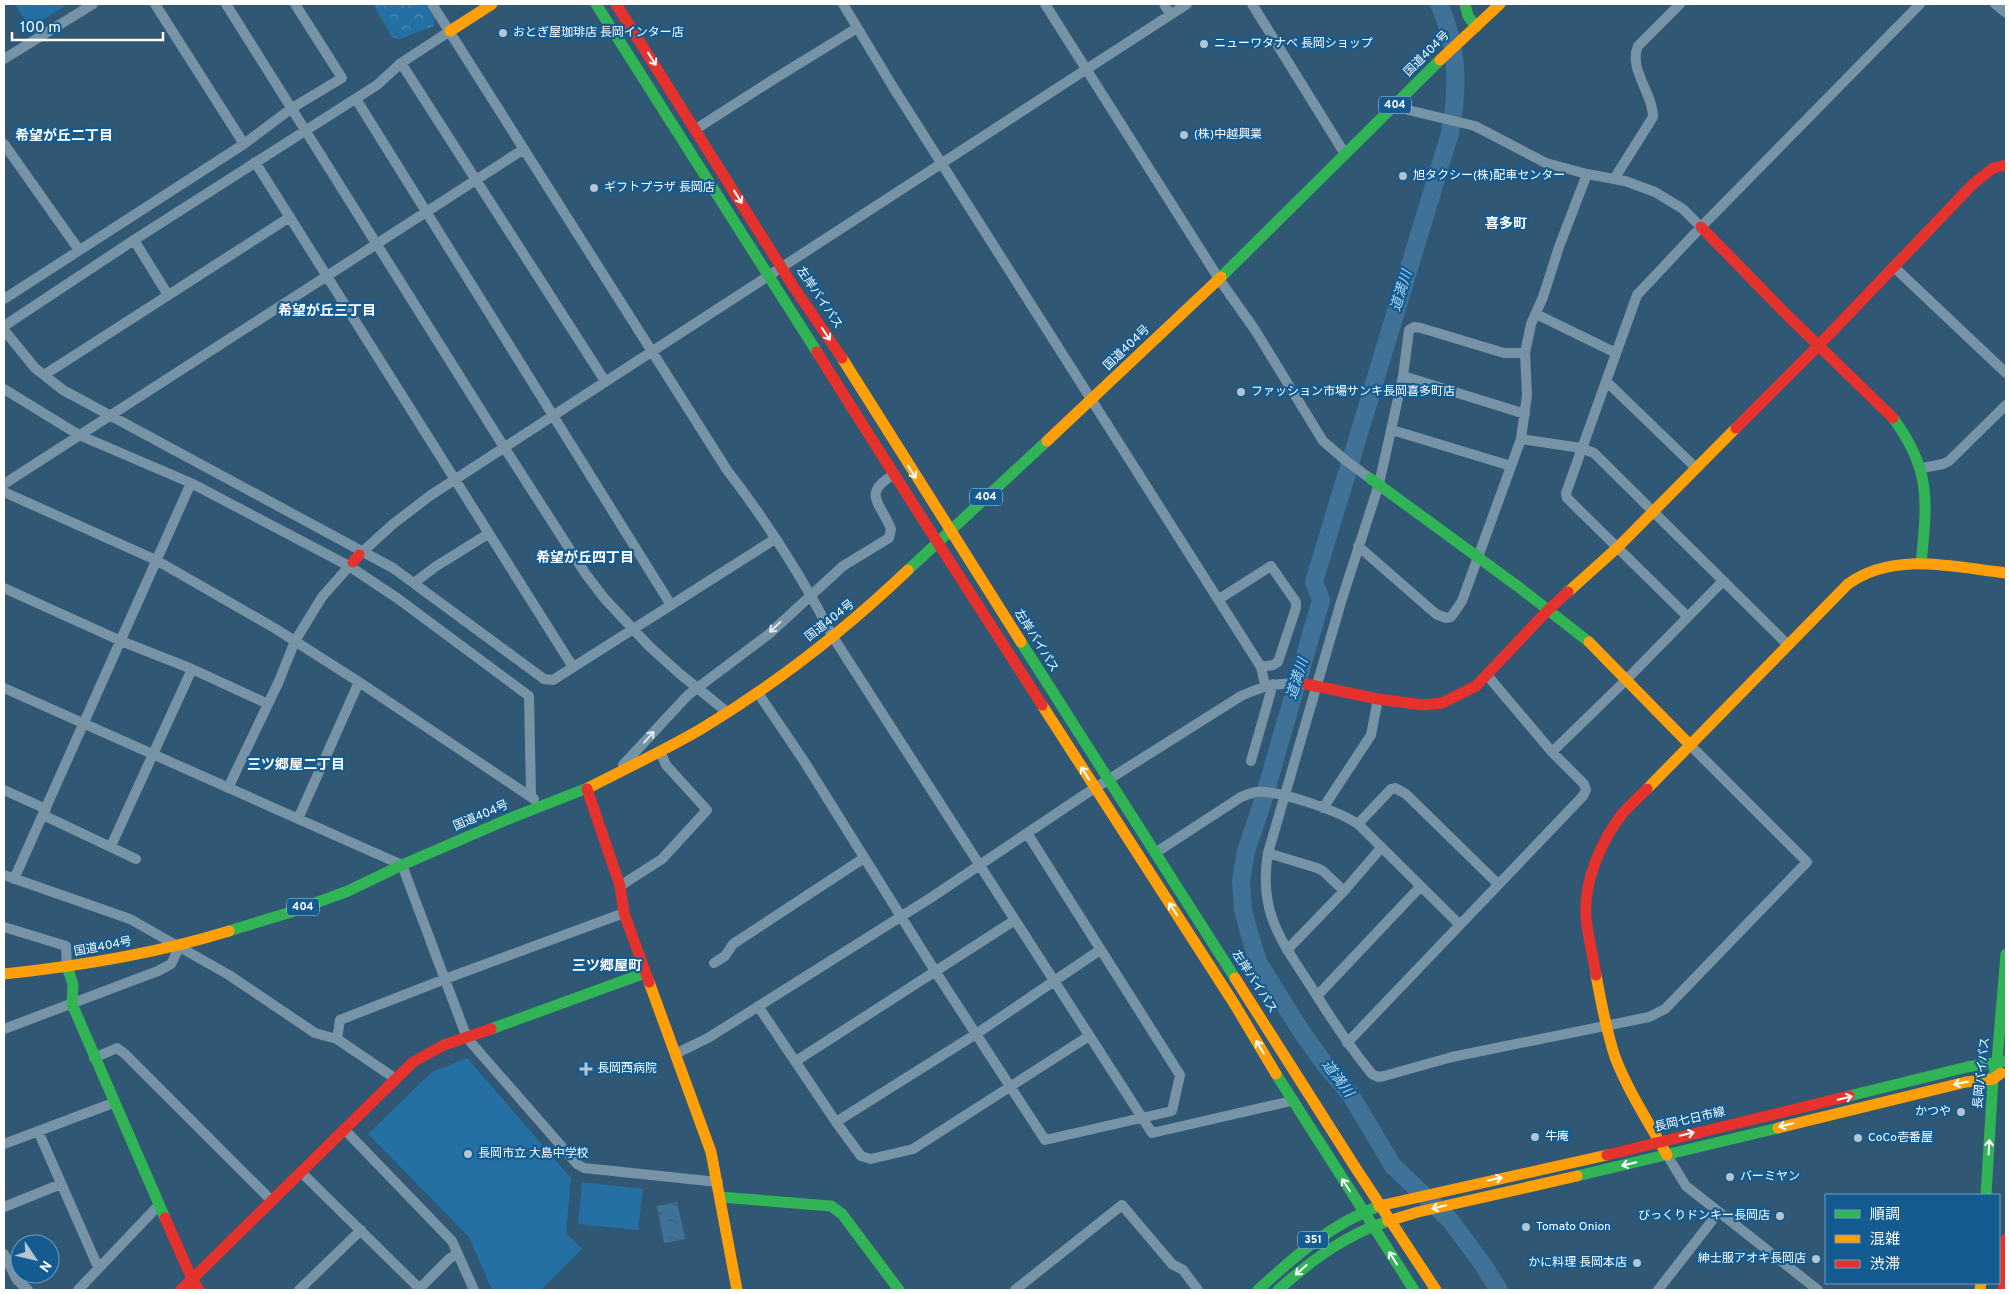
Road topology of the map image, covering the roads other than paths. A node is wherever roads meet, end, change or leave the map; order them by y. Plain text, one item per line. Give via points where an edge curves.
1 (93, 4) edge
2 (155, 4) edge
3 (226, 4) edge
4 (295, 4) edge
5 (432, 4) edge
6 (492, 4) edge
7 (596, 4) edge
8 (616, 4) edge
9 (843, 4) edge
10 (1046, 4) edge
11 (1164, 4) edge
12 (1187, 4) edge
13 (1252, 4) edge
14 (1465, 4) edge
15 (1500, 4) edge
16 (1680, 4) edge
17 (1920, 4) edge
18 (1996, 4) edge
19 (1170, 14) junction
20 (2006, 14) edge
21 (1476, 27) junction
22 (857, 28) junction
23 (450, 31) junction
24 (4, 59) edge
25 (401, 63) junction
26 (1087, 70) junction
27 (356, 99) junction
28 (1398, 103) junction
29 (292, 108) junction
30 (696, 129) junction
31 (306, 130) junction
32 (4, 144) edge
33 (244, 144) junction
34 (524, 149) junction
35 (1345, 154) junction
36 (256, 162) junction
37 (941, 163) junction
38 (2006, 164) edge
39 (1587, 174) junction
40 (1614, 179) junction
41 (477, 180) junction
42 (426, 213) junction
43 (290, 218) junction
44 (1701, 227) junction
45 (134, 240) junction
46 (377, 244) junction
47 (79, 250) junction
48 (781, 267) junction
49 (1894, 267) junction
50 (767, 276) junction
51 (327, 277) junction
52 (1219, 279) junction
53 (168, 295) junction
54 (4, 299) edge
55 (1536, 314) junction
56 (4, 328) edge
57 (1819, 345) junction
58 (652, 351) junction
59 (1525, 353) junction
60 (1616, 353) junction
61 (2006, 373) edge
62 (44, 375) junction
63 (1403, 376) junction
64 (605, 381) junction
65 (1606, 381) junction
66 (4, 389) edge
67 (1092, 400) junction
68 (2006, 405) edge
69 (1525, 414) junction
70 (109, 415) junction
71 (553, 416) junction
72 (1392, 430) junction
73 (79, 435) junction
74 (1521, 439) junction
75 (504, 447) junction
76 (1581, 448) junction
77 (1511, 466) junction
78 (1696, 468) junction
79 (1922, 468) junction
80 (894, 475) junction
81 (454, 480) junction
82 (1375, 482) junction
83 (191, 483) junction
84 (4, 484) edge
85 (4, 492) edge
86 (1653, 511) junction
87 (950, 531) junction
88 (488, 534) junction
89 (775, 539) junction
90 (938, 542) junction
91 (1358, 546) junction
92 (1617, 548) junction
93 (1478, 557) junction
94 (356, 559) junction
95 (156, 560) junction
96 (1920, 564) junction
97 (2006, 573) edge
98 (1723, 581) junction
99 (414, 583) junction
100 (4, 588) edge
101 (811, 594) junction
102 (1219, 599) junction
103 (671, 605) junction
104 (1548, 610) junction
105 (1688, 617) junction
106 (633, 630) junction
107 (833, 637) junction
108 (121, 641) junction
109 (295, 641) junction
110 (1788, 645) junction
111 (1261, 667) junction
112 (572, 668) junction
113 (192, 669) junction
114 (1487, 675) junction
115 (1626, 680) junction
116 (359, 682) junction
117 (1272, 684) junction
118 (1312, 685) junction
119 (4, 688) edge
120 (696, 688) junction
121 (758, 692) junction
122 (1378, 699) junction
123 (268, 704) junction
124 (728, 712) junction
125 (83, 724) junction
126 (1690, 745) junction
127 (660, 751) junction
128 (1552, 752) junction
129 (153, 755) junction
130 (1251, 761) dead end
131 (616, 773) junction
132 (1109, 781) junction
133 (228, 788) junction
134 (1095, 788) junction
135 (587, 789) junction
136 (4, 790) edge
137 (531, 795) junction
138 (1282, 796) junction
139 (542, 806) junction
140 (1323, 808) junction
141 (44, 812) junction
142 (298, 819) junction
143 (1358, 824) junction
144 (1027, 833) junction
145 (111, 846) junction
146 (1382, 848) junction
147 (1155, 853) junction
148 (1268, 853) junction
149 (864, 858) junction
150 (136, 859) dead end
151 (979, 864) junction
152 (402, 865) junction
153 (4, 875) edge
154 (14, 879) junction
155 (1498, 884) junction
156 (620, 886) junction
157 (1420, 887) junction
158 (1344, 891) junction
159 (624, 913) junction
160 (901, 916) junction
161 (1015, 920) junction
162 (1459, 924) junction
163 (4, 927) edge
164 (180, 946) junction
165 (1100, 950) junction
166 (1286, 950) junction
167 (2006, 954) edge
168 (714, 963) dead end
169 (67, 968) junction
170 (935, 971) junction
171 (645, 973) junction
172 (4, 974) edge
173 (445, 979) junction
174 (1055, 981) junction
175 (1318, 996) junction
176 (72, 1004) junction
177 (758, 1006) junction
178 (1606, 1026) junction
179 (4, 1029) edge
180 (976, 1034) junction
181 (1089, 1036) junction
182 (467, 1038) junction
183 (337, 1039) junction
184 (1347, 1043) junction
185 (674, 1054) junction
186 (94, 1058) junction
187 (796, 1061) junction
188 (2003, 1064) edge
189 (396, 1079) junction
190 (1993, 1079) junction
191 (1010, 1086) junction
192 (1287, 1102) dead end
193 (113, 1103) junction
194 (1141, 1117) junction
195 (836, 1122) junction
196 (345, 1130) junction
197 (38, 1131) junction
198 (1659, 1141) junction
199 (4, 1144) edge
200 (1667, 1154) junction
201 (301, 1172) junction
202 (718, 1182) junction
203 (61, 1184) junction
204 (1986, 1194) edge
205 (720, 1197) junction
206 (272, 1201) junction
207 (159, 1205) junction
208 (1379, 1206) junction
209 (4, 1207) edge
210 (1362, 1211) junction
211 (1718, 1213) junction
212 (1388, 1221) junction
213 (1373, 1225) junction
214 (360, 1230) junction
215 (2006, 1239) edge
216 (4, 1254) edge
217 (458, 1254) junction
218 (98, 1267) junction
219 (192, 1279) junction
220 (28, 1290) edge
221 (78, 1290) edge
222 (181, 1290) edge
223 (199, 1290) edge
224 (299, 1290) edge
225 (420, 1290) edge
226 (474, 1290) edge
227 (737, 1290) edge
228 (899, 1290) edge
229 (1015, 1290) edge
230 (1198, 1290) edge
231 (1258, 1290) edge
232 (1278, 1290) edge
233 (1414, 1290) edge
234 (1436, 1290) edge
235 (1658, 1290) edge
236 (1818, 1290) edge
237 (2003, 1290) edge

1 - 24 street
2 - 33 street
3 - 29 street
4 - 29 street via 342,78
5 - 23 street
6 - 23 main road
7 - 50 main road
8 -> 30 main road, 左岸バイパス
9 - 22 street
10 - 26 street
11 - 19 street
12 - 19 street
13 - 35 street
14 - 21 main road via 1465,11
15 - 21 main road, 国道404号 / 404
16 - 40 street via 1634,54 1653,108 1653,117
17 - 44 street
18 - 20 street
19 - 26 street
21 - 28 main road, 国道404号 / 404
22 - 30 street
22 - 37 street
23 - 25 street
23 - 34 street
25 - 27 street
25 - 41 street
26 - 37 street
26 - 52 street
27 - 31 street
27 - 42 street
28 - 35 main road, 国道404号 / 404
28 - 39 street via 1408,110 1485,130 1546,163
29 - 31 street
29 - 33 street
30 -> 48 main road, 左岸バイパス
31 - 36 street
31 - 46 street
32 - 47 street
33 - 47 street
34 - 41 street
34 - 58 street
35 - 52 main road, 国道404号 / 404
36 - 43 street
36 - 45 street
37 - 48 street
37 - 67 street
38 - 49 main road via 1993,168 1974,183
39 - 40 street
39 - 55 street
40 - 44 street via 1670,200
41 - 42 street
41 - 64 street
42 - 46 street
42 - 71 street
43 - 51 street
43 - 53 street
44 - 57 main road
44 - 60 street via 1637,295
45 - 53 street
45 - 56 street
46 - 51 street
46 - 75 street
47 - 54 street
48 - 50 street
48 -> 87 main road, 左岸バイパス
49 - 57 main road
49 - 61 street
50 - 58 street
50 - 80 main road
51 - 70 street
51 - 81 street
52 - 67 main road, 国道404号 / 404
52 - 82 street via 1255,330 1323,441
53 - 62 street
55 - 59 street
55 - 60 street
56 - 62 street via 26,359
57 - 78 main road
57 - 79 main road via 1905,432
58 - 64 street
58 - 89 street
59 - 63 street via 1504,353 1414,327 1409,330
59 - 69 street
60 - 65 street
62 - 70 street
63 - 69 street
63 - 72 street
64 - 71 street
65 - 76 street
65 - 78 street
66 - 73 street
67 - 87 main road, 国道404号 / 404
67 - 102 street
68 - 79 street via 1949,462
69 - 74 street
70 - 73 street
70 - 94 street
71 - 75 street
71 - 103 street
72 - 77 street
72 - 82 street
73 - 83 street
73 - 84 street
74 - 76 street
74 - 77 street
75 - 81 street
75 - 106 street via 585,573
76 - 86 street via 1594,453
76 - 92 street via 1567,498
77 - 93 street
78 - 86 main road
79 - 96 main road via 1926,505
80 - 90 main road
80 - 101 street via 879,484 875,492 876,501 891,529 888,538 843,566
81 - 88 street
81 - 94 street via 407,512
82 - 91 street
82 - 93 main road
83 - 94 street
83 - 95 street
85 - 95 street
86 - 92 main road
86 - 98 street
87 - 90 main road, 国道404号 / 404
87 - 132 main road, 左岸バイパス
88 - 99 street
88 - 112 street
89 - 101 street
89 - 103 street
90 - 107 main road, 国道404号 / 404
134 -> 90 main road
91 - 93 street via 1436,614 1446,618 1451,617 1459,605
91 - 118 street
92 - 104 main road
92 - 105 street
93 - 104 main road
94 - 99 street
94 - 109 street via 322,598
94 - 137 street via 397,598 529,696
95 - 108 street
95 - 109 street
96 - 97 main road
96 - 110 main road via 1896,564 1866,572 1848,584
98 - 105 street
98 - 110 street
99 - 112 street via 544,679 553,680
100 - 108 street
101 - 107 street
101 -> 120 street via 769,634
102 - 111 street
102 - 111 street via 1271,566 1296,602 1278,662
103 - 106 street
104 - 114 main road
104 - 115 main road via 1587,640
105 - 115 street
106 - 112 street
106 - 120 street
107 - 121 main road, 国道404号 / 404
107 - 151 street
108 - 113 street
108 - 125 street
109 - 116 street
109 - 123 street
110 - 126 main road
111 - 117 street
113 - 123 street
113 - 129 street
114 - 122 main road via 1476,686 1442,703 1423,706
114 - 128 street
115 - 126 main road
115 - 128 street
116 - 137 street
116 - 142 street
117 - 118 street
117 - 130 street
117 - 132 street via 1241,696
118 - 122 main road
118 - 138 street
119 - 125 street
120 - 124 street
131 -> 120 street
121 - 124 main road, 国道404号 / 404
121 - 149 street
122 - 140 street via 1371,735
123 - 133 street
124 - 127 main road, 国道404号 / 404
125 - 129 street
125 - 141 street
126 - 178 main road via 1612,827 1592,873 1586,917
126 - 178 street via 1807,862 1665,1008 1649,1017
127 - 131 main road, 国道404号 / 404
127 - 156 street via 666,765 707,810 662,859
128 - 155 street via 1584,784 1586,790
129 - 133 street
129 - 145 street
131 - 135 main road, 国道404号 / 404
132 - 134 street
132 - 147 main road, 左岸バイパス
133 - 142 street
134 - 144 street
210 -> 134 main road via 1235,1005
135 - 139 main road, 国道404号 / 404
135 - 156 main road
136 - 141 street
137 - 139 street
138 - 140 street
138 - 147 street via 1254,792 1242,797
138 - 148 street
139 - 152 main road, 国道404号 / 404
140 - 143 street
141 - 145 street
141 - 154 street
142 - 152 street
143 - 146 street
143 - 155 street via 1391,789 1400,790
144 - 151 street
144 - 165 street
145 - 150 street
146 - 157 street
146 - 158 street
147 - 208 main road, 左岸バイパス
148 - 158 street via 1318,868
148 - 166 street via 1266,897
149 - 160 street
149 - 168 street via 733,944 725,956
151 - 160 street
151 - 161 street
152 - 164 main road, 国道404号 / 404 via 288,913
152 - 173 street
153 - 154 street
154 - 164 street via 130,919
155 - 162 street
156 - 159 main road
157 - 162 street
157 - 175 street
158 - 166 street
159 - 171 main road
159 - 173 street
160 - 170 street
160 - 177 street
161 - 170 street
161 - 174 street
162 - 184 street
163 - 169 street via 66,946
164 - 169 main road, 国道404号 / 404
164 - 176 street via 171,964 158,971
164 - 183 street via 315,1033
165 - 174 street
165 - 194 street via 1180,1075 1172,1111
166 - 175 street
167 - 188 main road, 長岡バイパス
169 - 172 main road, 国道404号 / 404
169 - 176 main road via 73,984
170 - 180 street
170 - 187 street
171 - 182 main road
171 - 185 main road
173 - 182 street
173 - 183 street via 340,1020
174 - 180 street
174 - 181 street
175 - 184 street
176 - 179 street
176 - 186 main road
177 - 185 street via 708,1038
177 - 187 street
178 - 184 street via 1452,1057 1378,1077
178 - 198 main road via 1623,1076
180 - 191 street
180 - 195 street
181 - 191 street
181 - 194 street
182 - 189 main road via 422,1056
182 - 202 street via 577,1164 584,1168
183 - 189 street
185 - 202 main road via 705,1135
186 - 193 main road
186 - 206 street via 117,1048 125,1054
187 - 195 street
188 - 190 main road, 長岡バイパス
198 -> 188 main road, 長岡七日市線
189 - 196 main road
190 -> 200 main road via 1966,1082
204 -> 190 main road, 長岡バイパス
191 - 194 street via 1045,1140
191 - 195 street via 913,1149 871,1159 861,1156
192 - 194 street via 1152,1133
193 - 197 street
193 - 207 main road
196 - 201 main road
196 - 217 street via 452,1241
197 - 199 street
197 - 203 street
198 - 200 main road
208 -> 198 main road, 長岡七日市線
200 - 211 street via 1686,1186
200 -> 212 main road
201 - 206 main road
201 - 214 street
202 - 205 main road
203 - 209 street
203 - 218 street
205 - 227 main road
205 - 228 main road via 831,1206 842,1214
206 - 219 main road
207 - 218 street
207 - 219 main road
208 - 210 main road, 351
208 - 212 main road, 左岸バイパス
210 - 213 main road
210 - 231 main road, 351 via 1310,1242
211 - 235 street
211 - 236 street
212 - 213 main road, 351
212 - 234 main road, 左岸バイパス
213 -> 232 main road, 351 via 1333,1244
233 -> 213 main road
214 - 224 street
214 - 225 street
215 - 237 main road
216 - 220 street via 17,1280
217 - 225 street via 450,1258
217 - 226 street
218 - 221 street
219 - 222 main road
219 - 223 main road
229 - 230 street via 1122,1205

